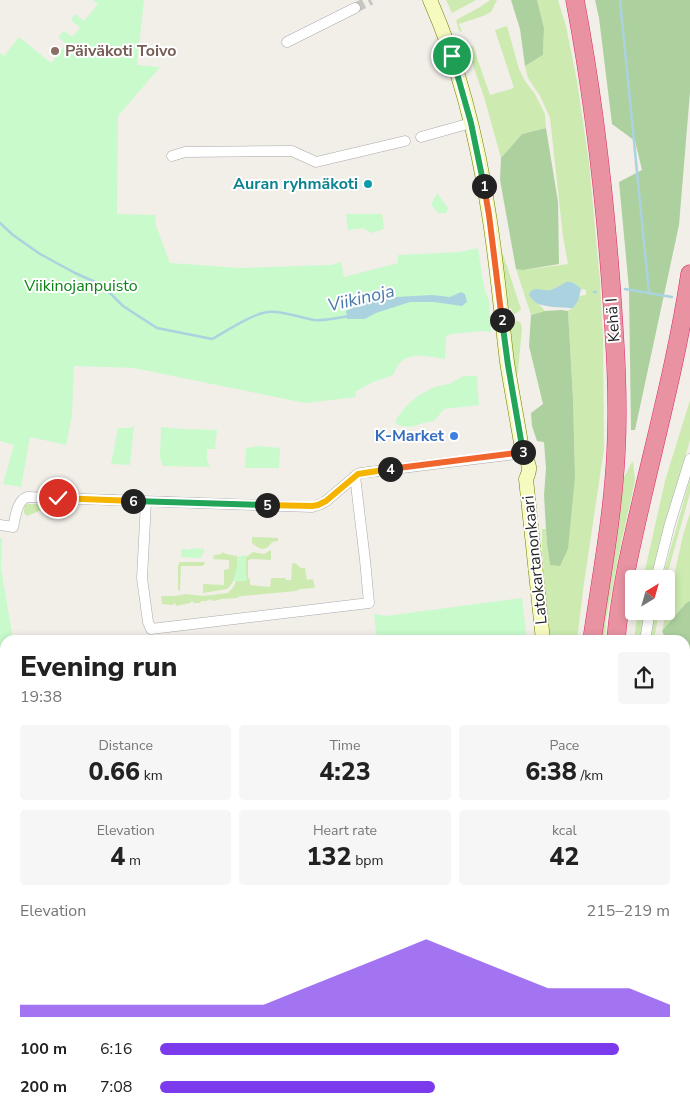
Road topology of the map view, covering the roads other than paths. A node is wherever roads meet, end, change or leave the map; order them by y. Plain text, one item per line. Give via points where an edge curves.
1 (430, 0) edge
2 (564, 0) edge
3 (575, 0) edge
4 (354, 8) tunnel mouth
5 (287, 42) dead end
6 (589, 80) junction
7 (471, 123) junction
8 (421, 137) dead end
9 (405, 141) dead end
10 (172, 156) dead end
11 (690, 274) edge
12 (523, 454) junction
13 (690, 459) edge
14 (355, 476) junction
15 (146, 502) junction
16 (0, 524) edge
17 (658, 570) edge
18 (622, 593) junction
19 (648, 620) edge
20 (542, 635) edge
21 (593, 635) edge
22 (617, 635) edge
23 (623, 635) edge
24 (646, 635) edge

1 - 7 street, Latokartanonkaari via 442,26
2 - 6 highway via 573,39
3 - 6 highway, Kehä I
4 - 5 street
6 - 21 highway, Kehä I via 608,246 617,414 613,492
7 - 8 street
7 - 12 street, Latokartanonkaari via 489,215
9 - 10 street via 316,162 292,150 185,152
11 - 18 highway
12 - 14 street
12 - 20 street, Latokartanonkaari via 530,472 526,479
13 - 17 street
14 - 15 street via 326,501 312,506
14 - 15 street via 369,603 150,630 142,578
15 - 16 street via 27,497 20,502 13,527
18 - 22 highway
18 - 23 highway
19 - 24 street

